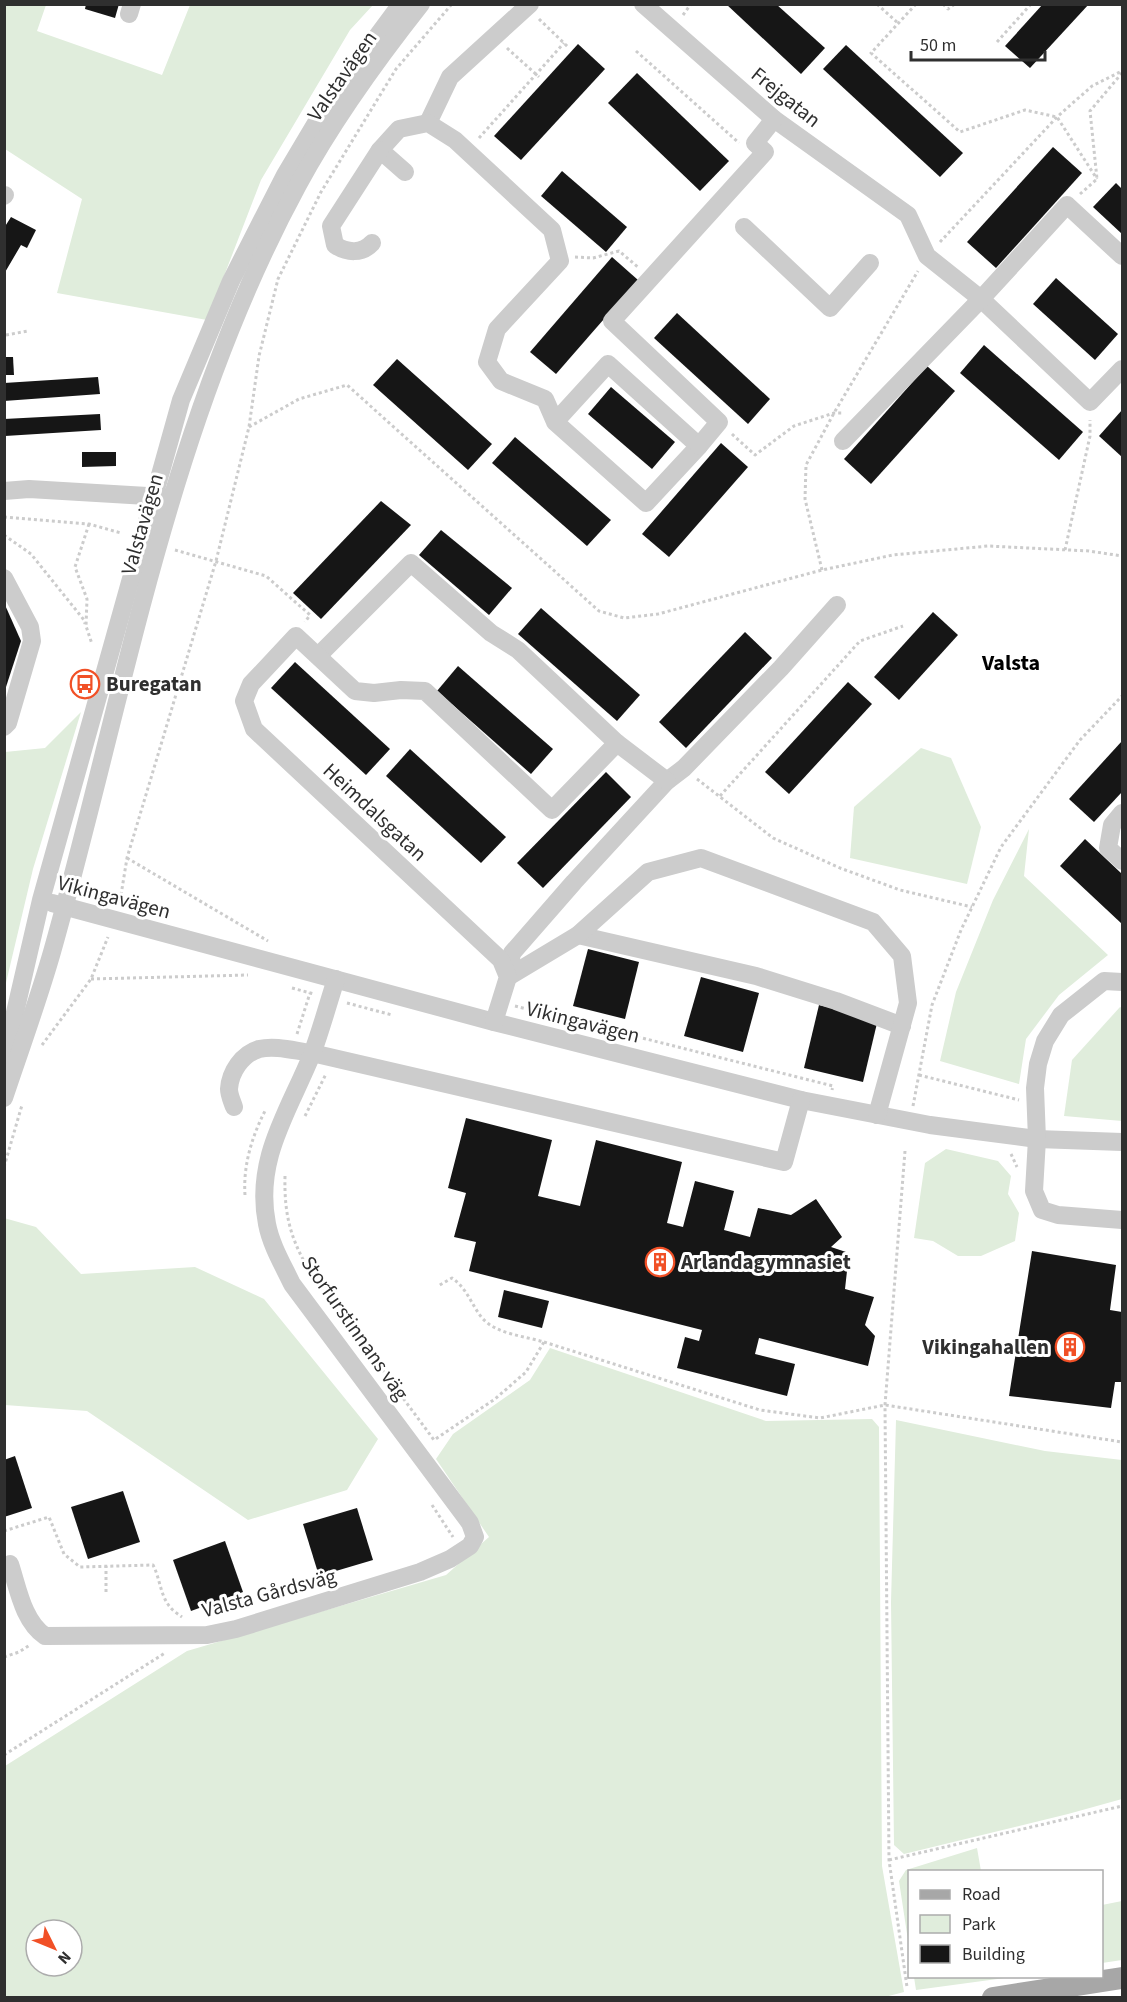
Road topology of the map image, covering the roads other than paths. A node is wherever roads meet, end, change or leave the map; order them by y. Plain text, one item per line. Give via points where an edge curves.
1 (401, 4) edge
2 (422, 4) edge
3 (643, 4) edge
4 (528, 6) edge
5 (774, 119) junction
6 (428, 123) junction
7 (380, 150) junction
8 (405, 172) dead end
9 (744, 227) dead end
10 (372, 243) dead end
11 (1122, 256) edge
12 (870, 263) dead end
13 (981, 299) junction
14 (1122, 369) edge
15 (555, 423) junction
16 (843, 441) dead end
17 (699, 446) junction
18 (4, 491) edge
19 (162, 497) junction
20 (4, 578) edge
21 (837, 605) dead end
22 (318, 656) junction
23 (4, 727) edge
24 (617, 743) junction
25 (667, 781) junction
26 (1122, 813) edge
27 (1122, 861) edge
28 (41, 900) junction
29 (64, 906) junction
30 (578, 935) junction
31 (508, 977) junction
32 (336, 979) junction
33 (1122, 982) edge
34 (494, 1022) junction
35 (902, 1026) junction
36 (312, 1053) junction
37 (4, 1060) edge
38 (4, 1098) edge
39 (801, 1100) junction
40 (234, 1107) dead end
41 (877, 1115) junction
42 (1037, 1139) junction
43 (1122, 1142) edge
44 (1122, 1220) edge
45 (466, 1548) joint
46 (10, 1564) dead end
47 (1122, 1978) edge
48 (993, 1998) edge

1 - 19 street, Valstavägen via 329,101 285,175 231,281 181,400
2 - 19 street, Valstavägen via 343,110 298,185 247,289
3 - 5 street, Frejgatan
4 - 6 street via 450,76
5 - 13 street, Frejgatan via 908,215 927,256
5 - 17 street via 755,142 764,159 612,321 719,422
6 - 7 street via 399,129
6 - 15 street via 455,140 552,230 560,261 497,329 487,362 501,381 546,399
7 - 8 street
7 - 10 street via 332,226 335,245 343,250 357,251
9 - 12 street via 830,308
11 - 13 street via 1067,205
13 - 14 street via 1090,402
13 - 16 street
15 - 17 street via 646,503
15 - 17 street via 608,364
18 - 19 street
19 - 28 street, Valstavägen
19 - 29 street, Valstavägen
20 - 23 street via 30,627 32,641
21 - 25 street via 781,668
22 - 24 street via 355,691 425,691 552,810
22 - 24 street via 411,563 491,633 518,650
22 - 31 street, Heimdalsgatan via 296,636 251,684 244,701 254,729 501,960
24 - 25 street
25 - 31 street via 512,953
26 - 27 street via 1112,825 1108,848
28 - 29 street, Vikingavägen
28 - 37 street, Valstavägen
29 - 32 street, Vikingavägen
29 - 38 street, Valstavägen
30 - 31 street
30 - 35 street via 756,976
30 - 35 street via 648,872 701,858 873,922 902,956 908,1003
31 - 34 street
32 - 34 street, Vikingavägen
32 - 36 street, Storfurstinnans väg
33 - 42 street via 1104,981 1061,1015 1045,1041 1038,1064
34 - 39 street, Vikingavägen
35 - 41 street
36 - 39 street via 784,1162
36 - 40 street via 272,1048 246,1056 231,1079 229,1091
36 - 45 street, Storfurstinnans väg via 267,1162 267,1226 292,1284 470,1523 475,1537
39 - 41 street, Vikingavägen
41 - 42 street, Vikingavägen
42 - 43 street, Vikingavägen
42 - 44 street via 1034,1191 1042,1210
45 - 46 street, Valsta Gårdsväg via 450,1560 420,1572 207,1635 45,1636 30,1620
47 - 48 main road

